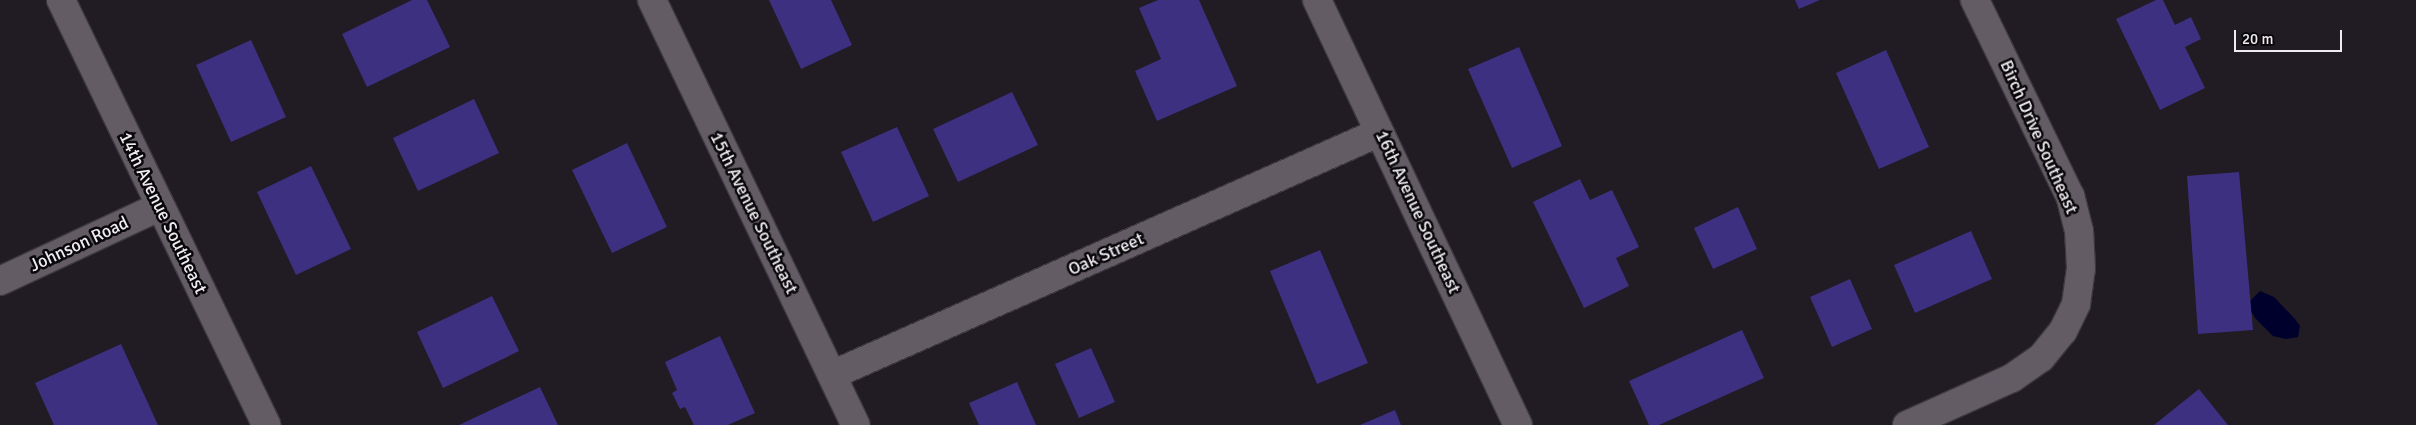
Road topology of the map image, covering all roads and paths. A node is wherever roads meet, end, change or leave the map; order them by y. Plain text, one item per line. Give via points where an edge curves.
1 (61, 0) edge
2 (652, 0) edge
3 (1317, 0) edge
4 (1975, 0) edge
5 (1380, 132) junction
6 (159, 207) junction
7 (0, 281) edge
8 (832, 375) junction
9 (266, 425) edge
10 (856, 425) edge
11 (1518, 425) edge
12 (1907, 425) edge

1 - 6 street, 14th Avenue Southeast
2 - 8 street, 15th Avenue Southeast
3 - 5 street, 16th Avenue Southeast
4 - 12 street, Birch Drive Southeast via 2070,196 2079,231 2081,268 2076,304 2063,331 2041,358 2012,378
5 - 8 street, Oak Street
5 - 11 street, 16th Avenue Southeast
6 - 7 street, Johnson Road
6 - 9 street, 14th Avenue Southeast
8 - 10 street, 15th Avenue Southeast

